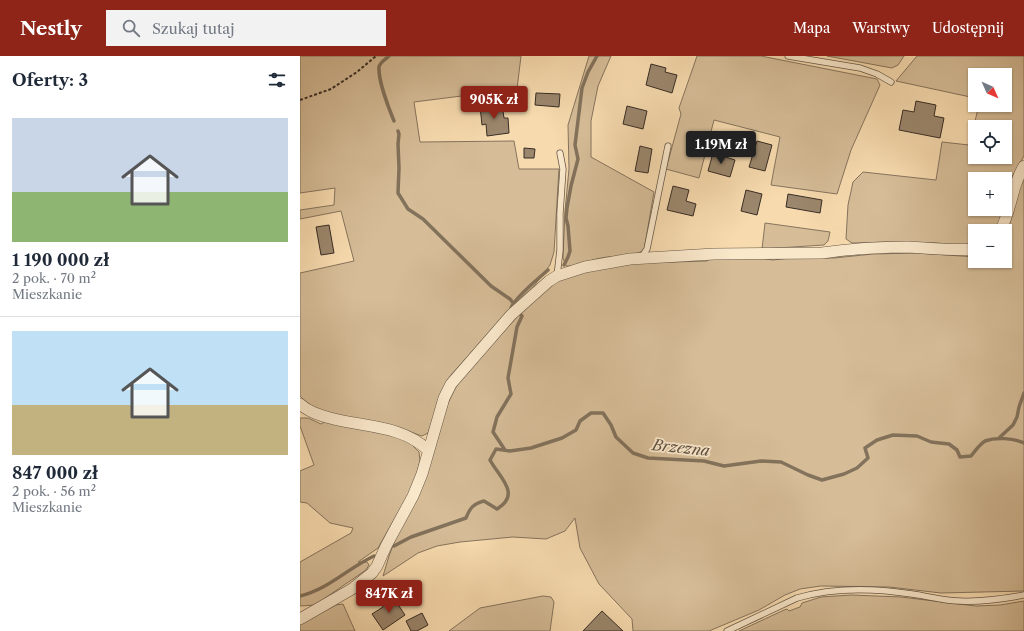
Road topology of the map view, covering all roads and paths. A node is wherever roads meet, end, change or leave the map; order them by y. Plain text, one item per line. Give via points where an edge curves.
1 (376, 56) edge
2 (788, 56) edge
3 (890, 82) dead end
4 (300, 100) edge
5 (668, 146) dead end
6 (560, 153) dead end
7 (1024, 166) edge
8 (1004, 224) edge
9 (968, 250) edge
10 (641, 258) junction
11 (557, 276) junction
12 (300, 404) edge
13 (428, 450) junction
14 (1024, 596) edge
15 (300, 619) edge
16 (727, 631) edge

1 - 4 path via 357,72 331,88
2 - 3 lane via 860,68 878,74
5 - 10 lane via 647,249
6 - 11 lane via 563,169
7 - 8 street via 1017,177
9 - 10 street via 905,247 822,253
10 - 11 street via 585,267
11 - 13 street via 511,315 457,376 444,398
12 - 13 street via 312,413 403,433 420,442
13 - 15 street via 413,496 372,574 352,589
14 - 16 lane via 960,601 868,589 835,590 797,598

